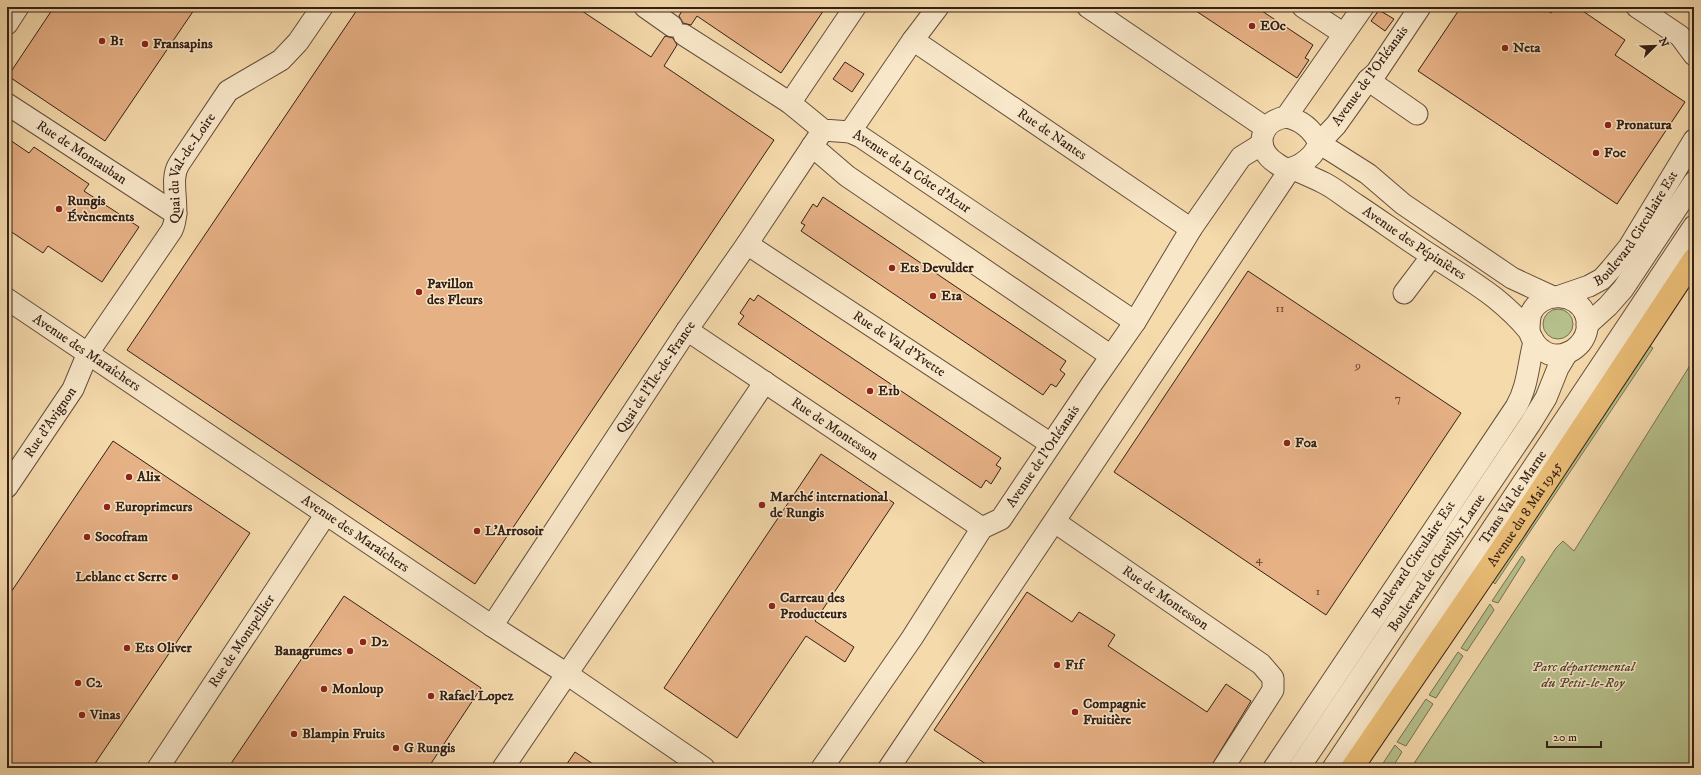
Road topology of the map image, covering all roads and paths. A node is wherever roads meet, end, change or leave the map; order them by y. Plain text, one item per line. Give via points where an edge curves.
1 (18, 7) edge
2 (322, 7) edge
3 (645, 7) edge
4 (938, 7) edge
5 (1088, 7) edge
6 (1304, 7) edge
7 (1362, 7) edge
8 (1420, 7) edge
9 (1637, 7) edge
10 (852, 8) edge
11 (7, 24) edge
12 (1344, 34) junction
13 (1687, 37) edge
14 (913, 40) junction
15 (1694, 55) edge
16 (1368, 80) junction
17 (790, 103) junction
18 (7, 104) edge
19 (1417, 114) dead end
20 (1286, 117) junction
21 (850, 132) junction
22 (1264, 136) junction
23 (818, 138) junction
24 (1694, 140) edge
25 (1319, 143) junction
26 (1291, 168) junction
27 (1694, 182) edge
28 (176, 214) junction
29 (1694, 226) edge
30 (1191, 229) junction
31 (747, 244) junction
32 (1432, 256) junction
33 (1694, 259) edge
34 (1404, 293) dead end
35 (1556, 296) junction
36 (7, 298) edge
37 (1135, 322) junction
38 (1587, 325) junction
39 (687, 330) junction
40 (1531, 337) junction
41 (88, 353) junction
42 (1567, 353) junction
43 (1111, 356) junction
44 (765, 382) junction
45 (1051, 444) junction
46 (7, 487) edge
47 (326, 514) junction
48 (1055, 522) junction
49 (982, 528) junction
50 (492, 626) junction
51 (567, 674) junction
52 (158, 768) edge
53 (503, 768) edge
54 (704, 768) edge
55 (822, 768) edge
56 (889, 768) edge
57 (1223, 768) edge
58 (1274, 768) edge
59 (1299, 768) edge
60 (1333, 768) edge
61 (1352, 768) edge

1 - 11 street
2 - 28 street, Quai du Val-de-Loire via 282,60 228,91 177,167 174,177
3 - 17 street
4 - 14 street
5 - 22 street
6 - 12 street
7 - 12 street
8 - 16 street, Avenue de l'Orléanais via 1376,74
9 - 13 street
10 - 17 street
12 - 20 street
13 - 15 street
14 - 21 street
14 - 30 street, Rue de Nantes
16 - 19 street
16 - 25 street, Avenue de l'Orléanais via 1336,125
17 - 23 street
18 - 28 street, Rue de Montauban
20 - 22 street via 1271,122
20 - 25 street via 1301,122
21 - 23 street, Avenue de la Côte d'Azur
21 - 37 street, Avenue de la Côte d'Azur
22 - 26 street via 1268,156 1286,169
22 - 30 street, Avenue de l'Orléanais via 1241,157
23 - 31 street, Quai de l'Île-de-France
23 - 43 street via 847,176
24 - 35 street, Boulevard Circulaire Est via 1628,247 1611,269 1602,279 1589,286
25 - 26 street via 1316,152
25 - 35 street, Avenue des Pépinières via 1368,174 1403,204 1512,278
26 - 32 street, Avenue des Pépinières via 1325,184
26 - 48 street
27 - 38 street via 1623,289
28 - 41 street, Quai du Val-de-Loire via 175,223 168,236
29 - 60 street, Trans Val de Marne
30 - 37 street, Avenue de l'Orléanais
31 - 39 street, Quai de l'Île-de-France
31 - 45 street, Rue de Val d'Yvette
32 - 34 street
32 - 40 street, Avenue des Pépinières via 1495,299
33 - 61 main road, Avenue du 8 Mai 1945 via 1514,531
35 - 38 street via 1568,298 1579,306 1586,316
35 - 40 street via 1544,300 1531,313
36 - 41 street, Avenue des Maraîchers
37 - 43 street, Avenue de l'Orléanais
38 - 42 street via 1582,343
39 - 44 street, Rue de Montesson
39 - 50 street, Quai de l'Île-de-France
40 - 42 street via 1541,349 1549,353
40 - 58 street, Boulevard Circulaire Est via 1526,384 1516,407
41 - 46 street, Rue d'Avignon via 73,389
41 - 47 street, Avenue des Maraîchers
42 - 59 street, Boulevard de Chevilly-Larue via 1558,368 1550,391 1530,424
43 - 45 street, Avenue de l'Orléanais
44 - 49 street, Rue de Montesson
44 - 51 street
45 - 49 street, Avenue de l'Orléanais via 1001,519
47 - 50 street, Avenue des Maraîchers
47 - 52 street, Rue de Montpellier
48 - 56 street
48 - 57 street, Rue de Montesson via 1261,664 1273,678 1273,690
49 - 55 street via 912,638
50 - 51 street, Avenue des Maraîchers
51 - 53 street
51 - 54 street, Avenue des Maraîchers

